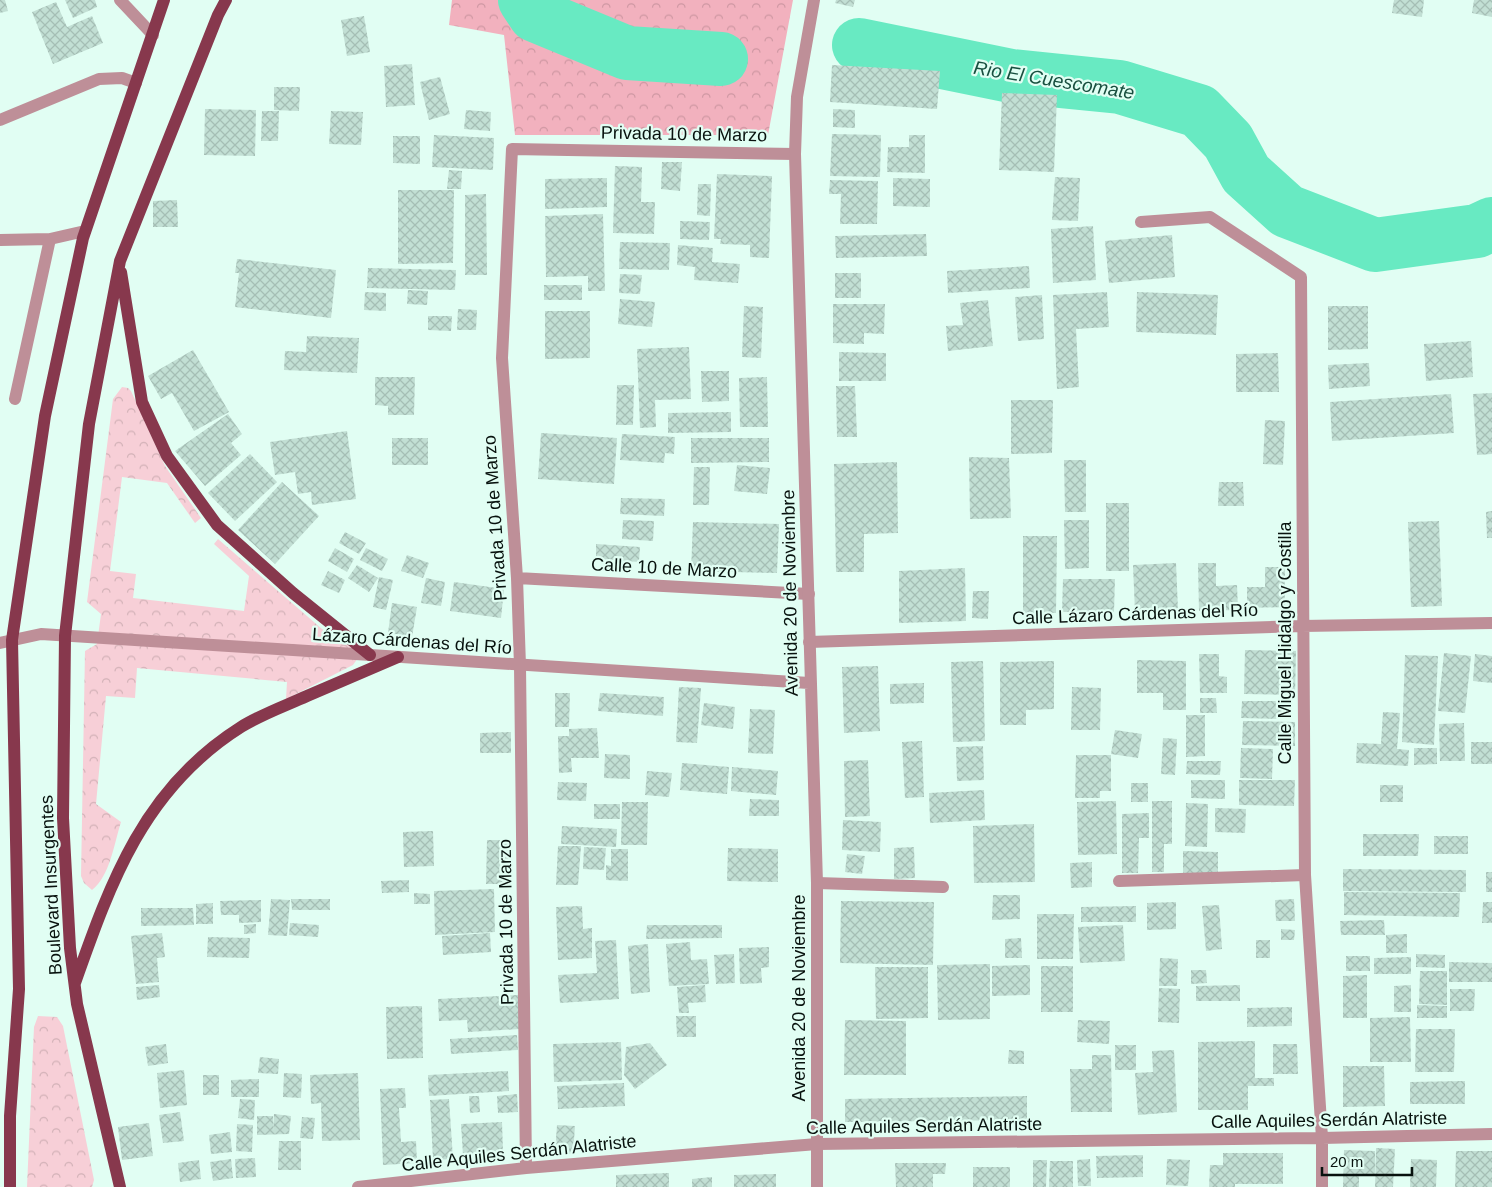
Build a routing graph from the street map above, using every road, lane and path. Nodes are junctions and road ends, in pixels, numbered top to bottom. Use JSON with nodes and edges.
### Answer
{"nodes":[{"id":1,"x":120,"y":0,"type":"edge"},
{"id":2,"x":164,"y":0,"type":"edge"},
{"id":3,"x":226,"y":0,"type":"edge"},
{"id":4,"x":814,"y":0,"type":"edge"},
{"id":5,"x":153,"y":35,"type":"junction"},
{"id":6,"x":136,"y":83,"type":"junction"},
{"id":7,"x":0,"y":120,"type":"edge"},
{"id":8,"x":795,"y":154,"type":"junction"},
{"id":9,"x":1141,"y":222,"type":"dead end"},
{"id":10,"x":85,"y":231,"type":"junction"},
{"id":11,"x":50,"y":238,"type":"junction"},
{"id":12,"x":0,"y":240,"type":"edge"},
{"id":13,"x":120,"y":261,"type":"junction"},
{"id":14,"x":16,"y":399,"type":"dead end"},
{"id":15,"x":517,"y":578,"type":"junction"},
{"id":16,"x":809,"y":594,"type":"junction"},
{"id":17,"x":1492,"y":623,"type":"edge"},
{"id":18,"x":1302,"y":626,"type":"junction"},
{"id":19,"x":65,"y":636,"type":"junction"},
{"id":20,"x":6,"y":641,"type":"edge"},
{"id":21,"x":809,"y":642,"type":"junction"},
{"id":22,"x":370,"y":655,"type":"junction"},
{"id":23,"x":398,"y":657,"type":"junction"},
{"id":24,"x":520,"y":666,"type":"junction"},
{"id":25,"x":809,"y":683,"type":"junction"},
{"id":26,"x":1305,"y":875,"type":"junction"},
{"id":27,"x":1119,"y":881,"type":"dead end"},
{"id":28,"x":816,"y":883,"type":"junction"},
{"id":29,"x":943,"y":887,"type":"dead end"},
{"id":30,"x":74,"y":986,"type":"junction"},
{"id":31,"x":1492,"y":1134,"type":"edge"},
{"id":32,"x":1322,"y":1138,"type":"junction"},
{"id":33,"x":817,"y":1144,"type":"junction"},
{"id":34,"x":526,"y":1168,"type":"junction"},
{"id":35,"x":10,"y":1187,"type":"edge"},
{"id":36,"x":120,"y":1187,"type":"edge"},
{"id":37,"x":358,"y":1187,"type":"edge"},
{"id":38,"x":817,"y":1187,"type":"edge"},
{"id":39,"x":1322,"y":1187,"type":"edge"}],
"edges":[{"from":1,"to":5,"type":"street"},
{"from":2,"to":5,"type":"main road","name":"Boulevard Insurgentes"},
{"from":3,"to":13,"type":"main road","name":"Boulevard Insurgentes"},
{"from":4,"to":8,"type":"street","name":"Avenida 20 de Noviembre"},
{"from":5,"to":6,"type":"main road","name":"Boulevard Insurgentes"},
{"from":6,"to":7,"type":"street"},
{"from":6,"to":10,"type":"main road","name":"Boulevard Insurgentes"},
{"from":8,"to":15,"type":"street","name":"Privada 10 de Marzo"},
{"from":8,"to":16,"type":"street","name":"Avenida 20 de Noviembre"},
{"from":9,"to":18,"type":"street","name":"Calle Miguel Hidalgo y Costilla"},
{"from":10,"to":11,"type":"street"},
{"from":10,"to":20,"type":"main road","name":"Boulevard Insurgentes"},
{"from":11,"to":12,"type":"street"},
{"from":11,"to":14,"type":"street"},
{"from":13,"to":19,"type":"main road","name":"Boulevard Insurgentes"},
{"from":13,"to":22,"type":"main road"},
{"from":15,"to":16,"type":"street","name":"Calle 10 de Marzo"},
{"from":15,"to":24,"type":"street","name":"Privada 10 de Marzo"},
{"from":16,"to":21,"type":"street","name":"Avenida 20 de Noviembre"},
{"from":17,"to":18,"type":"street","name":"Calle Lázaro Cárdenas del Río"},
{"from":18,"to":21,"type":"street","name":"Calle Lázaro Cárdenas del Río"},
{"from":18,"to":26,"type":"street","name":"Calle Miguel Hidalgo y Costilla"},
{"from":19,"to":20,"type":"street","name":"Lázaro Cárdenas del Río"},
{"from":19,"to":22,"type":"street","name":"Lázaro Cárdenas del Río"},
{"from":19,"to":30,"type":"main road","name":"Boulevard Insurgentes"},
{"from":20,"to":35,"type":"main road","name":"Boulevard Insurgentes"},
{"from":21,"to":25,"type":"street","name":"Avenida 20 de Noviembre"},
{"from":22,"to":23,"type":"street","name":"Lázaro Cárdenas del Río"},
{"from":23,"to":24,"type":"street","name":"Lázaro Cárdenas del Río"},
{"from":23,"to":30,"type":"main road"},
{"from":24,"to":25,"type":"street","name":"Lázaro Cárdenas del Río"},
{"from":24,"to":34,"type":"street","name":"Privada 10 de Marzo"},
{"from":25,"to":28,"type":"street","name":"Avenida 20 de Noviembre"},
{"from":26,"to":27,"type":"street"},
{"from":26,"to":32,"type":"street","name":"Calle Miguel Hidalgo y Costilla"},
{"from":28,"to":29,"type":"street"},
{"from":28,"to":33,"type":"street","name":"Avenida 20 de Noviembre"},
{"from":30,"to":36,"type":"main road","name":"Boulevard Insurgentes"},
{"from":31,"to":32,"type":"street","name":"Calle Aquiles Serdán Alatriste"},
{"from":32,"to":33,"type":"street","name":"Calle Aquiles Serdán Alatriste"},
{"from":32,"to":39,"type":"street","name":"Calle Miguel Hidalgo y Costilla"},
{"from":33,"to":34,"type":"street","name":"Calle Aquiles Serdán Alatriste"},
{"from":33,"to":38,"type":"street","name":"Avenida 20 de Noviembre"},
{"from":34,"to":37,"type":"street","name":"Calle Aquiles Serdán Alatriste"}]}
